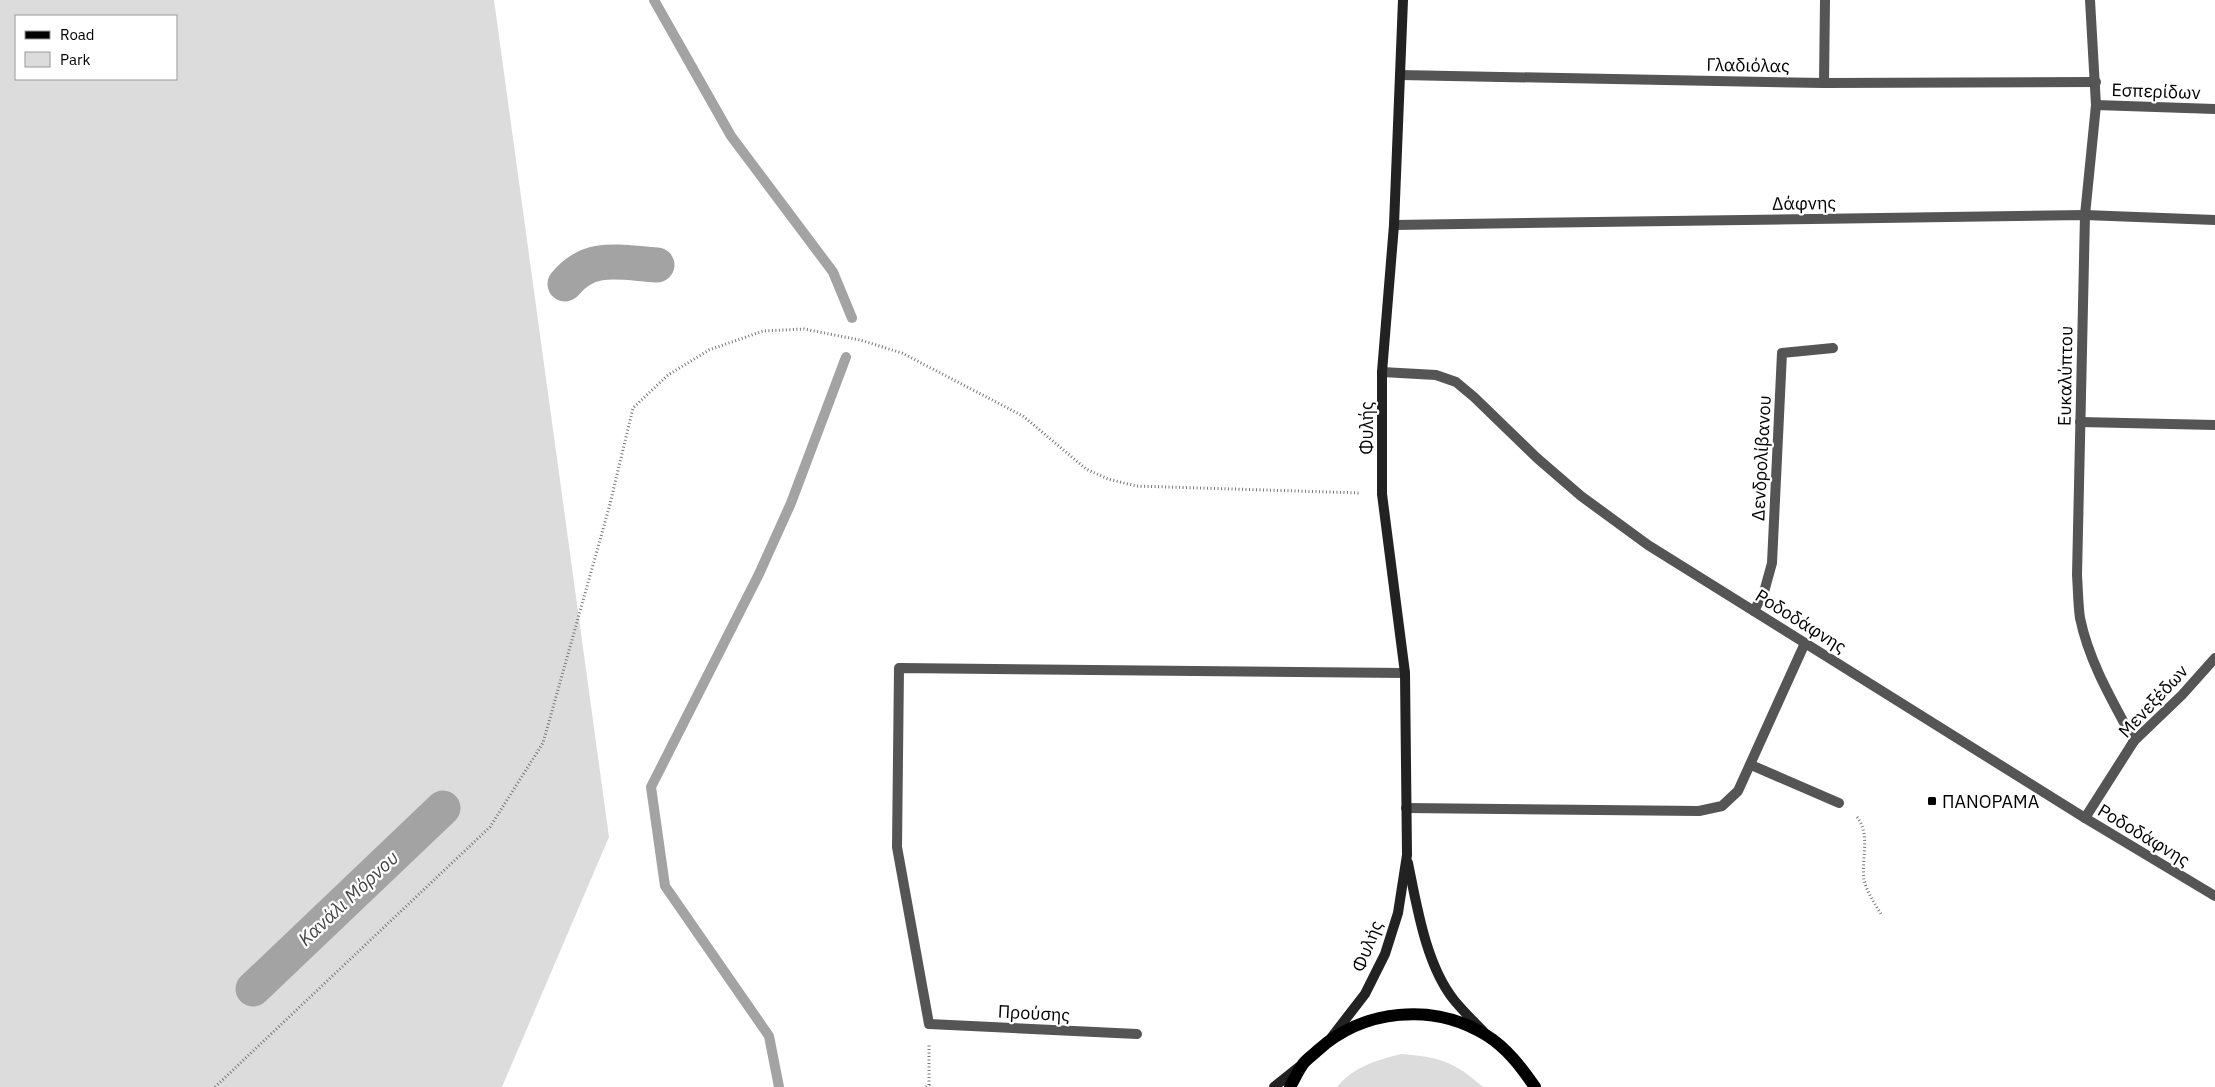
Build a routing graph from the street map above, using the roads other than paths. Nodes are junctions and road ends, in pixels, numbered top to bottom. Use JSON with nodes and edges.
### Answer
{"nodes":[{"id":1,"x":1403,"y":0,"type":"edge"},
{"id":2,"x":1825,"y":0,"type":"edge"},
{"id":3,"x":2090,"y":0,"type":"edge"},
{"id":4,"x":1400,"y":75,"type":"junction"},
{"id":5,"x":2096,"y":82,"type":"junction"},
{"id":6,"x":1824,"y":83,"type":"junction"},
{"id":7,"x":2096,"y":106,"type":"junction"},
{"id":8,"x":2215,"y":109,"type":"edge"},
{"id":9,"x":2085,"y":215,"type":"junction"},
{"id":10,"x":2215,"y":220,"type":"edge"},
{"id":11,"x":1394,"y":225,"type":"junction"},
{"id":12,"x":1833,"y":348,"type":"dead end"},
{"id":13,"x":1382,"y":372,"type":"junction"},
{"id":14,"x":2080,"y":422,"type":"junction"},
{"id":15,"x":2215,"y":425,"type":"edge"},
{"id":16,"x":1754,"y":611,"type":"junction"},
{"id":17,"x":1804,"y":643,"type":"junction"},
{"id":18,"x":2215,"y":658,"type":"edge"},
{"id":19,"x":1405,"y":673,"type":"junction"},
{"id":20,"x":2134,"y":741,"type":"junction"},
{"id":21,"x":1751,"y":765,"type":"junction"},
{"id":22,"x":1839,"y":803,"type":"road end"},
{"id":23,"x":1406,"y":808,"type":"junction"},
{"id":24,"x":2085,"y":818,"type":"junction"},
{"id":25,"x":1406,"y":855,"type":"junction"},
{"id":26,"x":2215,"y":896,"type":"edge"},
{"id":27,"x":1137,"y":1034,"type":"dead end"},
{"id":28,"x":1486,"y":1035,"type":"junction"},
{"id":29,"x":1331,"y":1038,"type":"junction"},
{"id":30,"x":1304,"y":1063,"type":"junction"},
{"id":31,"x":1274,"y":1087,"type":"edge"},
{"id":32,"x":1290,"y":1087,"type":"edge"},
{"id":33,"x":1535,"y":1087,"type":"edge"}],
"edges":[{"from":1,"to":4,"type":"main road","name":"Φυλής"},
{"from":2,"to":6,"type":"street"},
{"from":3,"to":5,"type":"street","name":"Ευκαλύπτου"},
{"from":4,"to":6,"type":"street","name":"Γλαδιόλας"},
{"from":4,"to":11,"type":"main road","name":"Φυλής"},
{"from":5,"to":6,"type":"street","name":"Γλαδιόλας"},
{"from":5,"to":7,"type":"street","name":"Ευκαλύπτου"},
{"from":7,"to":8,"type":"street","name":"Εσπερίδων"},
{"from":7,"to":9,"type":"street","name":"Ευκαλύπτου"},
{"from":9,"to":10,"type":"street","name":"Δάφνης"},
{"from":9,"to":11,"type":"street","name":"Δάφνης"},
{"from":9,"to":14,"type":"street","name":"Ευκαλύπτου"},
{"from":11,"to":13,"type":"main road","name":"Φυλής"},
{"from":12,"to":16,"type":"street","name":"Δενδρολίβανου"},
{"from":13,"to":16,"type":"street","name":"Ροδοδάφνης"},
{"from":13,"to":19,"type":"main road","name":"Φυλής"},
{"from":14,"to":15,"type":"street"},
{"from":14,"to":20,"type":"street","name":"Ευκαλύπτου"},
{"from":16,"to":17,"type":"street","name":"Ροδοδάφνης"},
{"from":17,"to":21,"type":"street"},
{"from":17,"to":24,"type":"street","name":"Ροδοδάφνης"},
{"from":18,"to":20,"type":"street","name":"Μενεξέδων"},
{"from":19,"to":23,"type":"main road","name":"Φυλής"},
{"from":19,"to":27,"type":"street","name":"Προύσης"},
{"from":20,"to":24,"type":"street","name":"Μενεξέδων"},
{"from":21,"to":22,"type":"street"},
{"from":21,"to":23,"type":"street"},
{"from":23,"to":25,"type":"main road","name":"Φυλής"},
{"from":24,"to":26,"type":"street","name":"Ροδοδάφνης"},
{"from":25,"to":28,"type":"main road","name":"Φυλής"},
{"from":25,"to":29,"type":"main road","name":"Φυλής"},
{"from":28,"to":29,"type":"main road"},
{"from":28,"to":33,"type":"main road"},
{"from":29,"to":30,"type":"main road"},
{"from":30,"to":31,"type":"main road"},
{"from":30,"to":32,"type":"main road"}]}
